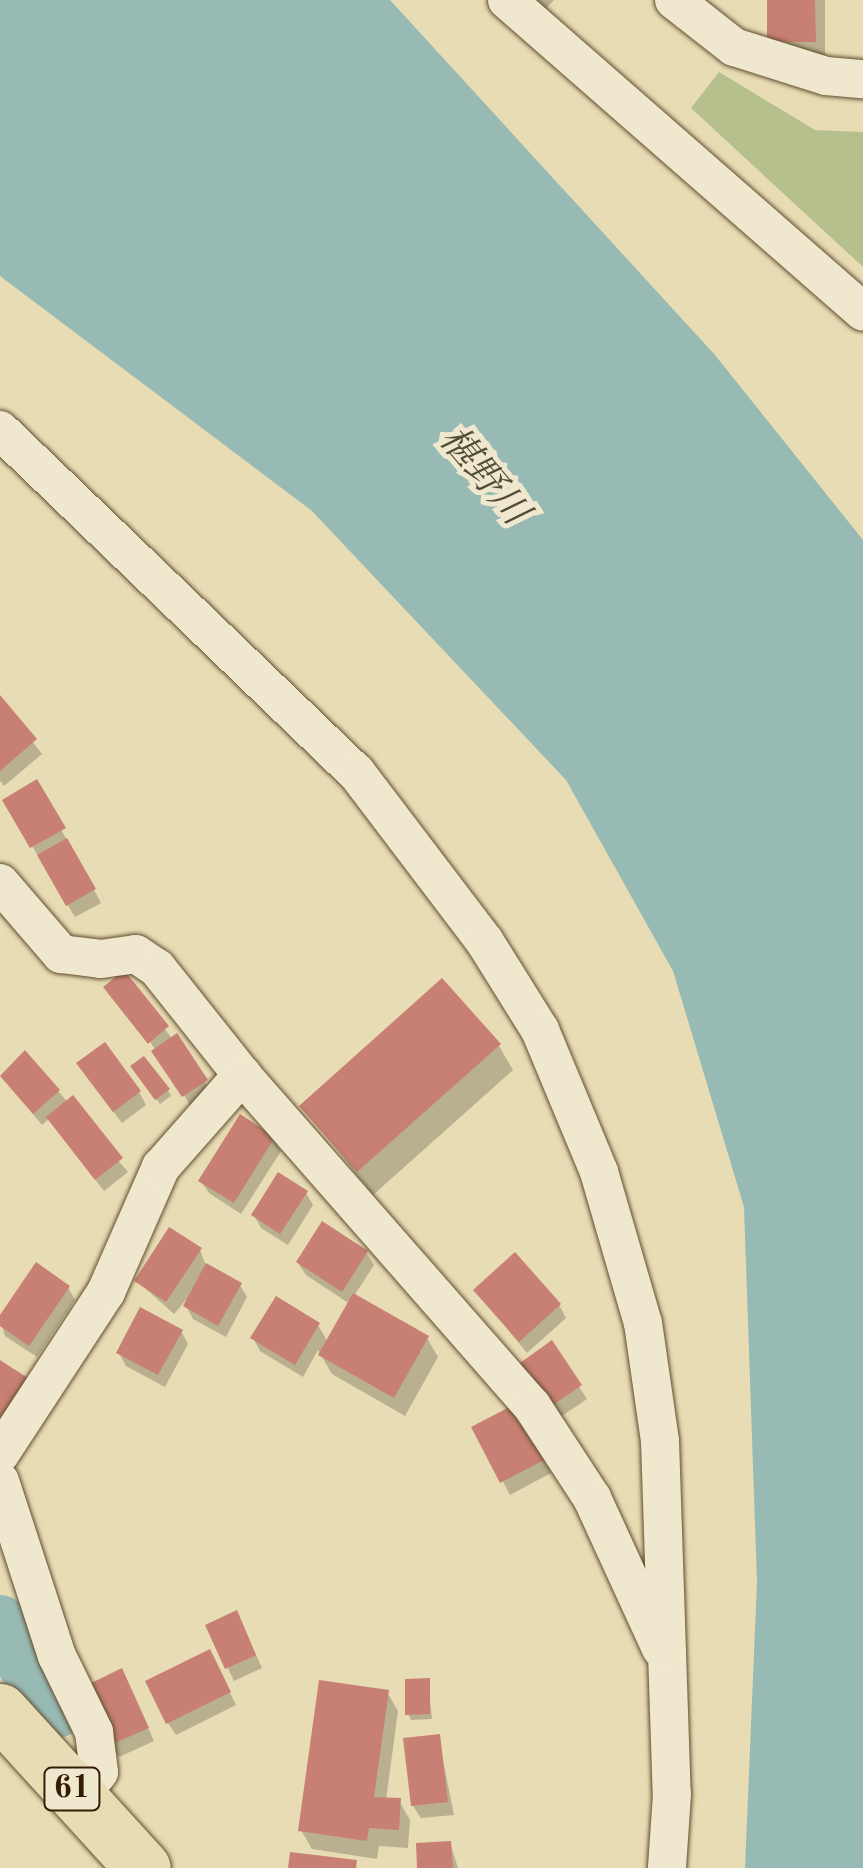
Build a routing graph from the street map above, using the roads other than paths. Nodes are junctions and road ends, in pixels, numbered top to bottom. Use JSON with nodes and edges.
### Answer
{"nodes":[{"id":1,"x":508,"y":0,"type":"edge"},
{"id":2,"x":674,"y":0,"type":"edge"},
{"id":3,"x":863,"y":79,"type":"edge"},
{"id":4,"x":863,"y":312,"type":"edge"},
{"id":5,"x":0,"y":430,"type":"edge"},
{"id":6,"x":0,"y":883,"type":"edge"},
{"id":7,"x":242,"y":1076,"type":"junction"},
{"id":8,"x":0,"y":1454,"type":"edge"},
{"id":9,"x":0,"y":1481,"type":"edge"},
{"id":10,"x":668,"y":1665,"type":"junction"},
{"id":11,"x":0,"y":1711,"type":"edge"},
{"id":12,"x":79,"y":1797,"type":"junction"},
{"id":13,"x":143,"y":1868,"type":"edge"},
{"id":14,"x":666,"y":1868,"type":"edge"}],
"edges":[{"from":1,"to":4,"type":"street"},
{"from":2,"to":3,"type":"street"},
{"from":5,"to":10,"type":"street"},
{"from":6,"to":7,"type":"street"},
{"from":7,"to":8,"type":"street"},
{"from":7,"to":10,"type":"street"},
{"from":9,"to":12,"type":"street"},
{"from":10,"to":14,"type":"street"},
{"from":11,"to":12,"type":"main road","number":"61"},
{"from":12,"to":13,"type":"main road","number":"61"}]}
